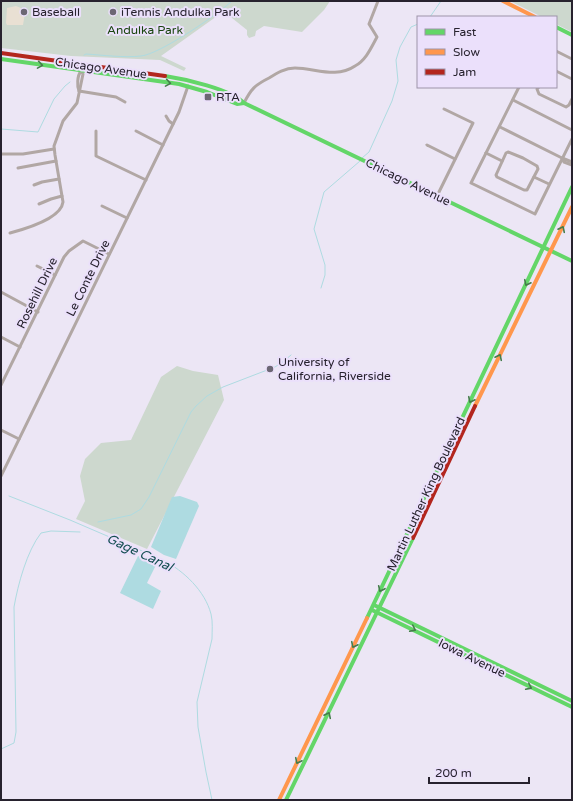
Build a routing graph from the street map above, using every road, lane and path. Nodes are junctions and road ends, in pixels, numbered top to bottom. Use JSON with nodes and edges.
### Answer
{"nodes":[{"id":1,"x":378,"y":1,"type":"edge"},
{"id":2,"x":503,"y":1,"type":"edge"},
{"id":3,"x":533,"y":16,"type":"edge"},
{"id":4,"x":557,"y":28,"type":"edge"},
{"id":5,"x":572,"y":35,"type":"edge"},
{"id":6,"x":557,"y":52,"type":"edge"},
{"id":7,"x":1,"y":53,"type":"edge"},
{"id":8,"x":572,"y":54,"type":"edge"},
{"id":9,"x":1,"y":59,"type":"edge"},
{"id":10,"x":572,"y":59,"type":"edge"},
{"id":11,"x":81,"y":71,"type":"junction"},
{"id":12,"x":557,"y":71,"type":"edge"},
{"id":13,"x":180,"y":78,"type":"junction"},
{"id":14,"x":572,"y":79,"type":"edge"},
{"id":15,"x":188,"y":86,"type":"junction"},
{"id":16,"x":214,"y":88,"type":"junction"},
{"id":17,"x":519,"y":88,"type":"edge"},
{"id":18,"x":538,"y":88,"type":"edge"},
{"id":19,"x":79,"y":91,"type":"junction"},
{"id":20,"x":572,"y":99,"type":"edge"},
{"id":21,"x":513,"y":100,"type":"junction"},
{"id":22,"x":125,"y":102,"type":"dead end"},
{"id":23,"x":244,"y":103,"type":"junction"},
{"id":24,"x":444,"y":109,"type":"dead end"},
{"id":25,"x":166,"y":116,"type":"dead end"},
{"id":26,"x":173,"y":124,"type":"junction"},
{"id":27,"x":500,"y":127,"type":"junction"},
{"id":28,"x":572,"y":130,"type":"edge"},
{"id":29,"x":96,"y":131,"type":"dead end"},
{"id":30,"x":136,"y":131,"type":"dead end"},
{"id":31,"x":572,"y":139,"type":"edge"},
{"id":32,"x":163,"y":145,"type":"junction"},
{"id":33,"x":427,"y":145,"type":"dead end"},
{"id":34,"x":54,"y":149,"type":"junction"},
{"id":35,"x":486,"y":153,"type":"junction"},
{"id":36,"x":1,"y":154,"type":"edge"},
{"id":37,"x":562,"y":158,"type":"junction"},
{"id":38,"x":455,"y":159,"type":"junction"},
{"id":39,"x":56,"y":161,"type":"junction"},
{"id":40,"x":502,"y":161,"type":"junction"},
{"id":41,"x":572,"y":162,"type":"edge"},
{"id":42,"x":572,"y":165,"type":"edge"},
{"id":43,"x":18,"y":168,"type":"dead end"},
{"id":44,"x":534,"y":177,"type":"junction"},
{"id":45,"x":59,"y":179,"type":"junction"},
{"id":46,"x":146,"y":180,"type":"junction"},
{"id":47,"x":550,"y":184,"type":"junction"},
{"id":48,"x":34,"y":185,"type":"dead end"},
{"id":49,"x":572,"y":187,"type":"edge"},
{"id":50,"x":62,"y":196,"type":"junction"},
{"id":51,"x":437,"y":196,"type":"junction"},
{"id":52,"x":39,"y":204,"type":"dead end"},
{"id":53,"x":102,"y":206,"type":"dead end"},
{"id":54,"x":572,"y":207,"type":"edge"},
{"id":55,"x":127,"y":218,"type":"junction"},
{"id":56,"x":10,"y":233,"type":"dead end"},
{"id":57,"x":544,"y":247,"type":"junction"},
{"id":58,"x":551,"y":251,"type":"junction"},
{"id":59,"x":110,"y":254,"type":"junction"},
{"id":60,"x":572,"y":261,"type":"edge"},
{"id":61,"x":37,"y":266,"type":"dead end"},
{"id":62,"x":55,"y":275,"type":"junction"},
{"id":63,"x":1,"y":292,"type":"edge"},
{"id":64,"x":38,"y":312,"type":"junction"},
{"id":65,"x":1,"y":337,"type":"edge"},
{"id":66,"x":20,"y":347,"type":"junction"},
{"id":67,"x":1,"y":385,"type":"edge"},
{"id":68,"x":1,"y":430,"type":"edge"},
{"id":69,"x":19,"y":439,"type":"junction"},
{"id":70,"x":1,"y":476,"type":"edge"},
{"id":71,"x":373,"y":607,"type":"junction"},
{"id":72,"x":380,"y":608,"type":"junction"},
{"id":73,"x":378,"y":612,"type":"junction"},
{"id":74,"x":572,"y":701,"type":"edge"},
{"id":75,"x":572,"y":707,"type":"edge"},
{"id":76,"x":279,"y":800,"type":"edge"},
{"id":77,"x":286,"y":800,"type":"edge"}],
"edges":[{"from":1,"to":23,"type":"street"},
{"from":2,"to":3,"type":"main road"},
{"from":4,"to":5,"type":"main road"},
{"from":6,"to":10,"type":"street"},
{"from":7,"to":13,"type":"main road","name":"Chicago Avenue"},
{"from":8,"to":10,"type":"street"},
{"from":9,"to":11,"type":"main road","name":"Chicago Avenue","one_way":true},
{"from":11,"to":15,"type":"main road","name":"Chicago Avenue","one_way":true},
{"from":11,"to":19,"type":"street"},
{"from":12,"to":14,"type":"street"},
{"from":13,"to":15,"type":"main road"},
{"from":13,"to":16,"type":"main road","name":"Chicago Avenue"},
{"from":15,"to":16,"type":"main road"},
{"from":15,"to":23,"type":"main road","name":"Chicago Avenue"},
{"from":15,"to":26,"type":"street","name":"Le Conte Drive"},
{"from":16,"to":23,"type":"main road","name":"Chicago Avenue"},
{"from":17,"to":21,"type":"street"},
{"from":18,"to":20,"type":"street"},
{"from":19,"to":22,"type":"street"},
{"from":19,"to":34,"type":"street"},
{"from":21,"to":27,"type":"street"},
{"from":21,"to":28,"type":"street"},
{"from":23,"to":51,"type":"main road","name":"Chicago Avenue"},
{"from":24,"to":38,"type":"street"},
{"from":25,"to":26,"type":"street"},
{"from":26,"to":32,"type":"street","name":"Le Conte Drive"},
{"from":27,"to":35,"type":"street"},
{"from":27,"to":37,"type":"street"},
{"from":29,"to":46,"type":"street"},
{"from":30,"to":32,"type":"street"},
{"from":31,"to":37,"type":"street"},
{"from":32,"to":46,"type":"street","name":"Le Conte Drive"},
{"from":33,"to":38,"type":"street"},
{"from":34,"to":36,"type":"street"},
{"from":34,"to":39,"type":"street"},
{"from":35,"to":40,"type":"street"},
{"from":35,"to":47,"type":"street"},
{"from":37,"to":41,"type":"street"},
{"from":37,"to":42,"type":"street"},
{"from":37,"to":47,"type":"street"},
{"from":38,"to":51,"type":"street"},
{"from":39,"to":43,"type":"street"},
{"from":39,"to":45,"type":"street"},
{"from":40,"to":44,"type":"street"},
{"from":40,"to":44,"type":"street"},
{"from":44,"to":47,"type":"street"},
{"from":45,"to":48,"type":"street"},
{"from":45,"to":50,"type":"street"},
{"from":46,"to":55,"type":"street","name":"Le Conte Drive"},
{"from":49,"to":57,"type":"main road","name":"Martin Luther King Boulevard"},
{"from":50,"to":52,"type":"street"},
{"from":50,"to":56,"type":"street"},
{"from":51,"to":57,"type":"main road","name":"Chicago Avenue"},
{"from":53,"to":55,"type":"street"},
{"from":58,"to":54,"type":"main road","name":"Martin Luther King Boulevard","one_way":true},
{"from":55,"to":59,"type":"street","name":"Le Conte Drive"},
{"from":57,"to":58,"type":"main road","name":"Chicago Avenue"},
{"from":57,"to":71,"type":"main road","name":"Martin Luther King Boulevard","one_way":true},
{"from":58,"to":60,"type":"main road","name":"Chicago Avenue"},
{"from":72,"to":58,"type":"main road","name":"Martin Luther King Boulevard","one_way":true},
{"from":59,"to":62,"type":"street","name":"Rosehill Drive"},
{"from":59,"to":69,"type":"street","name":"Le Conte Drive"},
{"from":61,"to":62,"type":"street"},
{"from":62,"to":64,"type":"street","name":"Rosehill Drive"},
{"from":63,"to":64,"type":"street"},
{"from":64,"to":66,"type":"street","name":"Rosehill Drive"},
{"from":65,"to":66,"type":"street"},
{"from":66,"to":67,"type":"street","name":"Rosehill Drive"},
{"from":68,"to":69,"type":"street"},
{"from":69,"to":70,"type":"street","name":"Le Conte Drive"},
{"from":71,"to":72,"type":"main road","name":"Iowa Avenue"},
{"from":71,"to":73,"type":"main road","name":"Iowa Avenue"},
{"from":71,"to":76,"type":"main road","name":"Martin Luther King Boulevard","one_way":true},
{"from":72,"to":73,"type":"main road","name":"Martin Luther King Boulevard"},
{"from":72,"to":74,"type":"main road","name":"Iowa Avenue"},
{"from":73,"to":75,"type":"main road","name":"Iowa Avenue","one_way":true},
{"from":77,"to":73,"type":"main road","name":"Martin Luther King Boulevard","one_way":true}]}
